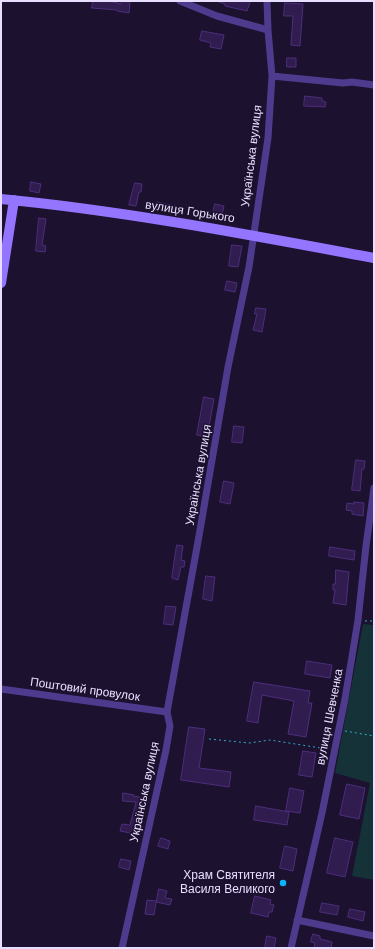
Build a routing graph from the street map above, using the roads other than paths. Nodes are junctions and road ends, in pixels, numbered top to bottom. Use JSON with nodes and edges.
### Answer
{"nodes":[{"id":1,"x":180,"y":1,"type":"edge"},
{"id":2,"x":267,"y":1,"type":"edge"},
{"id":3,"x":268,"y":30,"type":"junction"},
{"id":4,"x":272,"y":76,"type":"junction"},
{"id":5,"x":374,"y":85,"type":"edge"},
{"id":6,"x":1,"y":199,"type":"edge"},
{"id":7,"x":14,"y":200,"type":"junction"},
{"id":8,"x":253,"y":235,"type":"junction"},
{"id":9,"x":374,"y":258,"type":"edge"},
{"id":10,"x":1,"y":283,"type":"edge"},
{"id":11,"x":374,"y":488,"type":"edge"},
{"id":12,"x":1,"y":689,"type":"edge"},
{"id":13,"x":167,"y":712,"type":"junction"},
{"id":14,"x":297,"y":920,"type":"junction"},
{"id":15,"x":374,"y":936,"type":"edge"},
{"id":16,"x":122,"y":948,"type":"edge"},
{"id":17,"x":291,"y":948,"type":"edge"}],
"edges":[{"from":1,"to":3,"type":"street"},
{"from":2,"to":3,"type":"street","name":"Українська вулиця"},
{"from":3,"to":4,"type":"street","name":"Українська вулиця"},
{"from":4,"to":5,"type":"street"},
{"from":4,"to":8,"type":"street","name":"Українська вулиця"},
{"from":6,"to":7,"type":"street","name":"вулиця Горького"},
{"from":7,"to":8,"type":"street","name":"вулиця Горького"},
{"from":7,"to":10,"type":"street"},
{"from":8,"to":9,"type":"street","name":"вулиця Горького"},
{"from":8,"to":13,"type":"street","name":"Українська вулиця"},
{"from":11,"to":14,"type":"street","name":"вулиця Шевченка"},
{"from":12,"to":13,"type":"street","name":"Поштовий провулок"},
{"from":13,"to":16,"type":"street","name":"Українська вулиця"},
{"from":14,"to":15,"type":"street"},
{"from":14,"to":17,"type":"street","name":"вулиця Шевченка"}]}
